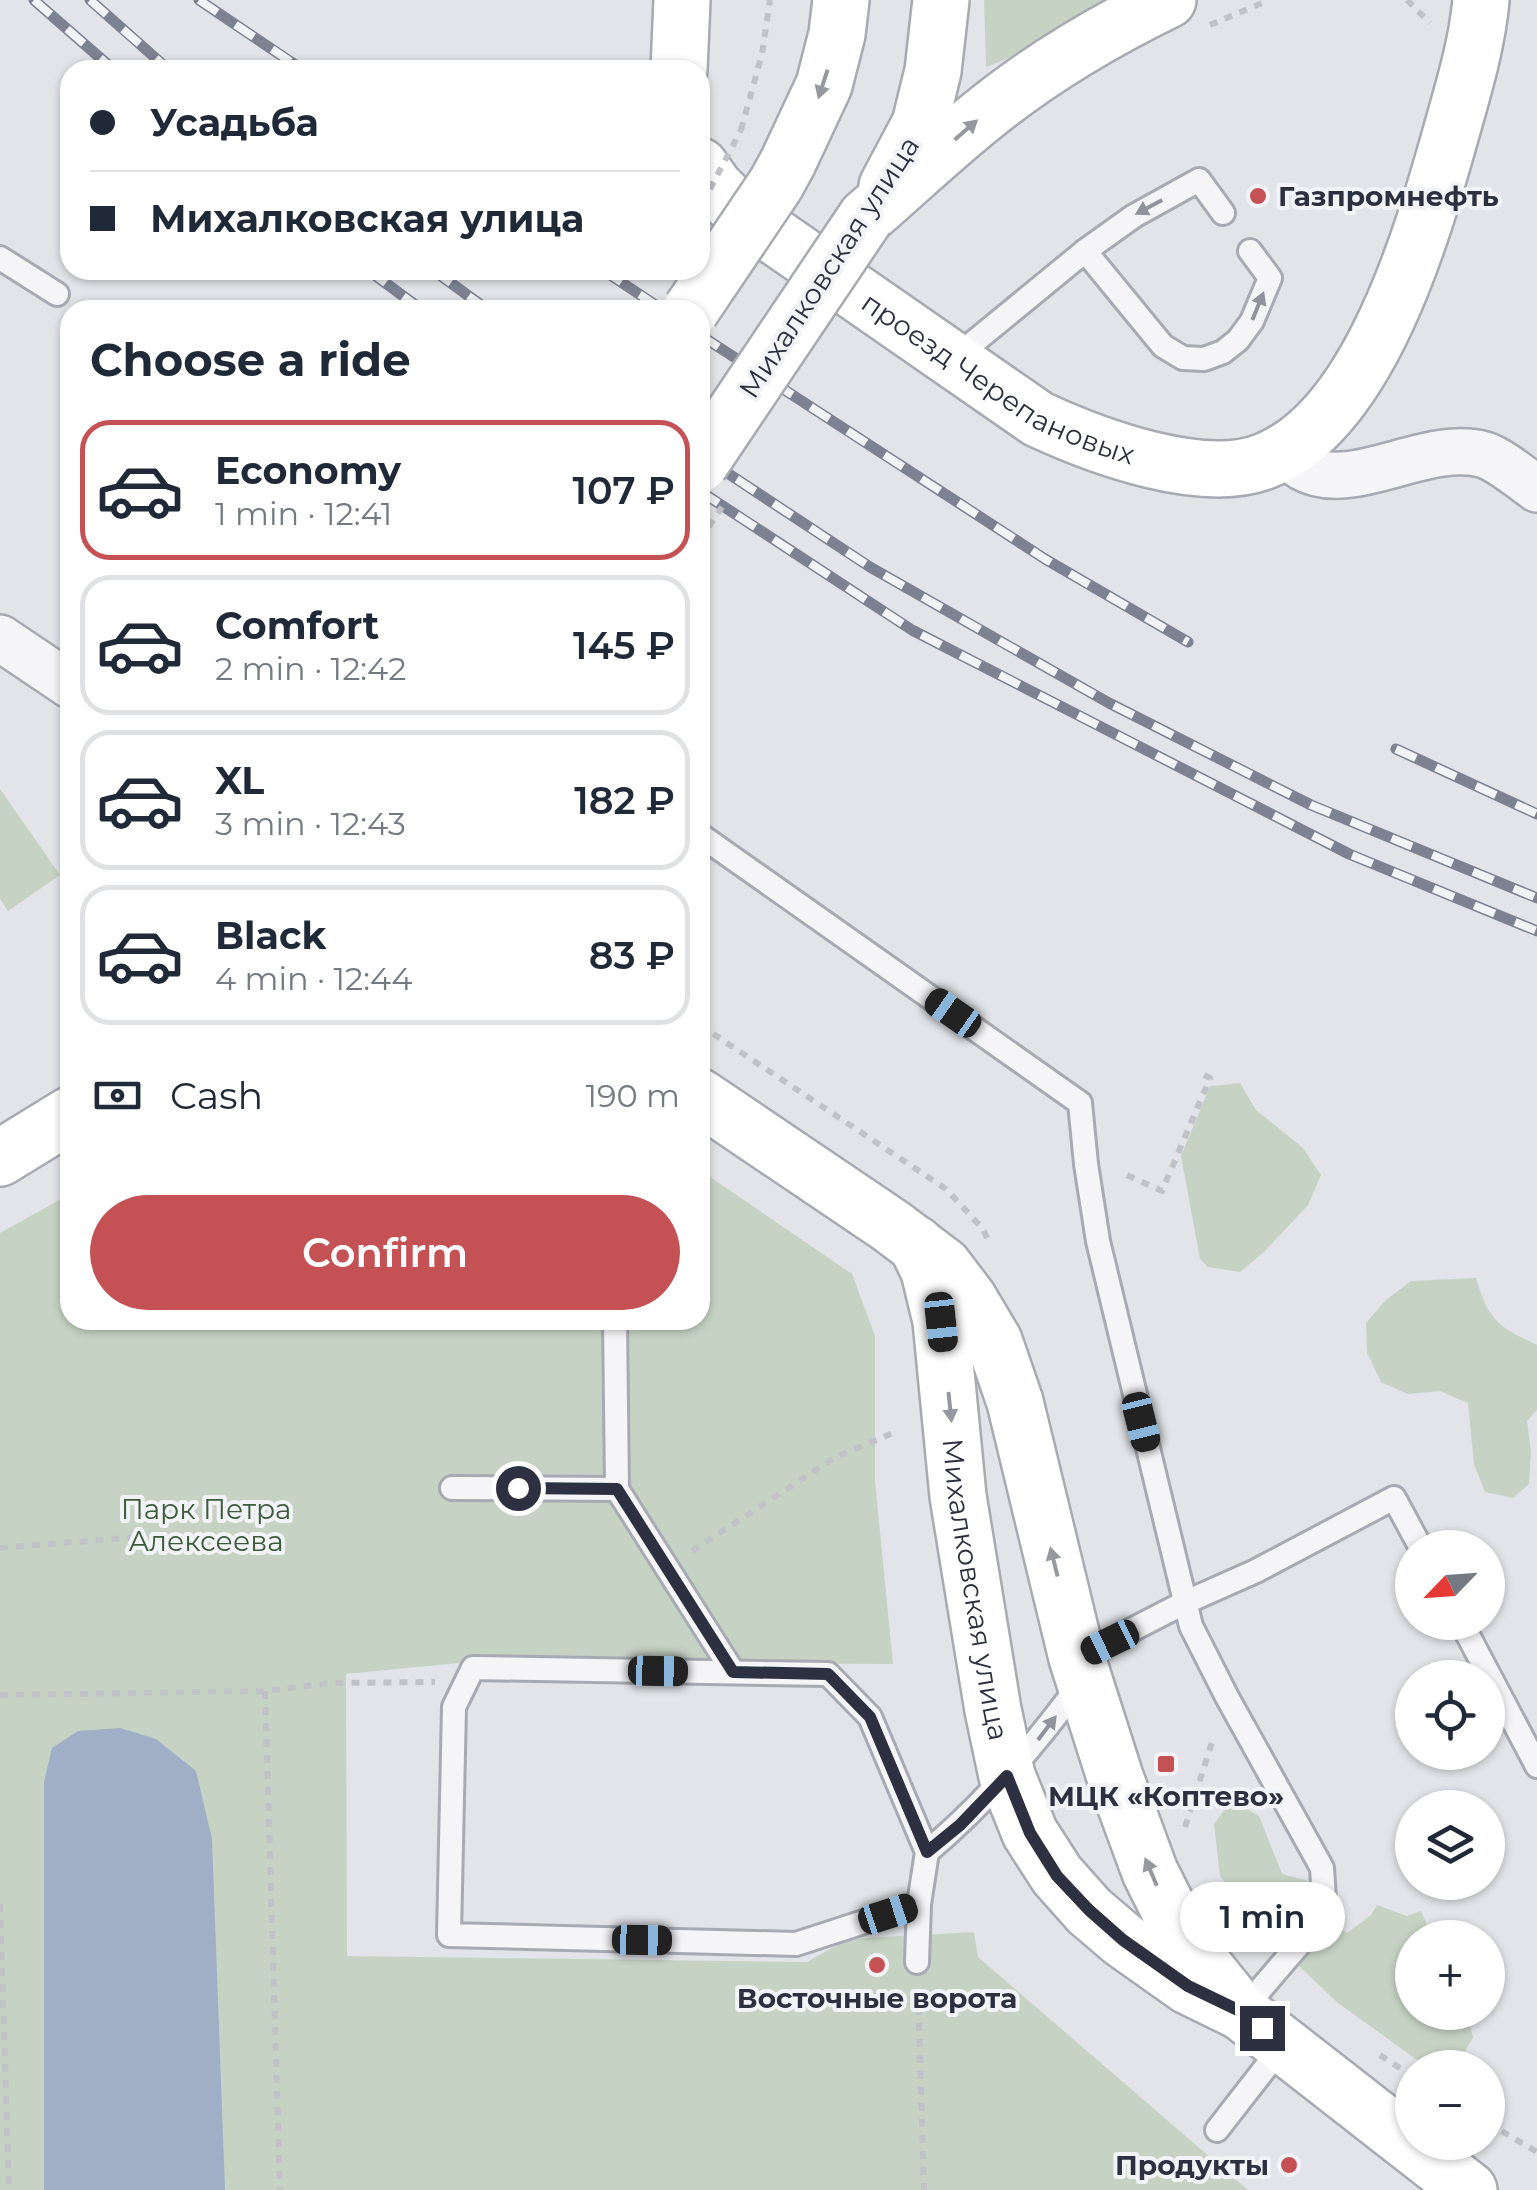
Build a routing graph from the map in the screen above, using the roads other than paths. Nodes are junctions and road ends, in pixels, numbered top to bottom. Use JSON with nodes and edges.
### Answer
{"nodes":[{"id":1,"x":682,"y":0,"type":"edge"},
{"id":2,"x":841,"y":0,"type":"edge"},
{"id":3,"x":942,"y":0,"type":"edge"},
{"id":4,"x":1481,"y":0,"type":"edge"},
{"id":5,"x":1188,"y":13,"type":"edge"},
{"id":6,"x":679,"y":60,"type":"edge"},
{"id":7,"x":710,"y":186,"type":"edge"},
{"id":8,"x":1223,"y":214,"type":"dead end"},
{"id":9,"x":866,"y":217,"type":"junction"},
{"id":10,"x":1085,"y":251,"type":"junction"},
{"id":11,"x":1250,"y":251,"type":"dead end"},
{"id":12,"x":0,"y":258,"type":"edge"},
{"id":13,"x":57,"y":294,"type":"dead end"},
{"id":14,"x":698,"y":300,"type":"edge"},
{"id":15,"x":952,"y":360,"type":"junction"},
{"id":16,"x":710,"y":449,"type":"edge"},
{"id":17,"x":1285,"y":451,"type":"junction"},
{"id":18,"x":1537,"y":489,"type":"edge"},
{"id":19,"x":0,"y":638,"type":"edge"},
{"id":20,"x":60,"y":678,"type":"edge"},
{"id":21,"x":710,"y":842,"type":"edge"},
{"id":22,"x":710,"y":1104,"type":"edge"},
{"id":23,"x":60,"y":1121,"type":"edge"},
{"id":24,"x":0,"y":1158,"type":"edge"},
{"id":25,"x":916,"y":1244,"type":"junction"},
{"id":26,"x":615,"y":1330,"type":"edge"},
{"id":27,"x":452,"y":1488,"type":"dead end"},
{"id":28,"x":617,"y":1489,"type":"junction"},
{"id":29,"x":1411,"y":1530,"type":"edge"},
{"id":30,"x":1184,"y":1603,"type":"junction"},
{"id":31,"x":1470,"y":1640,"type":"edge"},
{"id":32,"x":1080,"y":1668,"type":"junction"},
{"id":33,"x":733,"y":1672,"type":"junction"},
{"id":34,"x":1537,"y":1766,"type":"edge"},
{"id":35,"x":1007,"y":1776,"type":"junction"},
{"id":36,"x":927,"y":1852,"type":"junction"},
{"id":37,"x":919,"y":1904,"type":"junction"},
{"id":38,"x":917,"y":1962,"type":"road end"},
{"id":39,"x":1242,"y":2012,"type":"junction"},
{"id":40,"x":1284,"y":2044,"type":"junction"},
{"id":41,"x":1217,"y":2130,"type":"dead end"},
{"id":42,"x":1469,"y":2190,"type":"edge"}],
"edges":[{"from":1,"to":6,"type":"street"},
{"from":2,"to":14,"type":"street","one_way":true,"bridge":true},
{"from":3,"to":9,"type":"street","name":"Михалковская улица"},
{"from":4,"to":17,"type":"street","name":"проезд Черепановых"},
{"from":9,"to":5,"type":"street","one_way":true},
{"from":7,"to":15,"type":"street","name":"проезд Черепановых"},
{"from":8,"to":10,"type":"lane","one_way":true},
{"from":9,"to":16,"type":"street","name":"Михалковская улица","bridge":true},
{"from":10,"to":11,"type":"lane","one_way":true},
{"from":10,"to":15,"type":"lane"},
{"from":12,"to":13,"type":"lane"},
{"from":15,"to":17,"type":"street","name":"проезд Черепановых"},
{"from":17,"to":18,"type":"street"},
{"from":19,"to":20,"type":"street"},
{"from":21,"to":30,"type":"lane"},
{"from":22,"to":25,"type":"street","name":"Михалковская улица"},
{"from":23,"to":24,"type":"street"},
{"from":32,"to":25,"type":"street","name":"Михалковская улица","one_way":true},
{"from":25,"to":35,"type":"street","name":"Михалковская улица","one_way":true},
{"from":26,"to":28,"type":"lane"},
{"from":27,"to":28,"type":"lane"},
{"from":28,"to":33,"type":"lane"},
{"from":29,"to":30,"type":"lane"},
{"from":30,"to":32,"type":"lane"},
{"from":30,"to":39,"type":"lane"},
{"from":31,"to":34,"type":"lane"},
{"from":35,"to":32,"type":"lane","one_way":true},
{"from":39,"to":32,"type":"street","name":"Михалковская улица","one_way":true},
{"from":33,"to":36,"type":"lane"},
{"from":33,"to":37,"type":"lane"},
{"from":35,"to":36,"type":"lane"},
{"from":35,"to":39,"type":"street","name":"Михалковская улица"},
{"from":36,"to":37,"type":"lane"},
{"from":37,"to":38,"type":"lane"},
{"from":39,"to":40,"type":"street","name":"Михалковская улица"},
{"from":40,"to":41,"type":"lane"},
{"from":40,"to":42,"type":"street","name":"Михалковская улица"}]}
